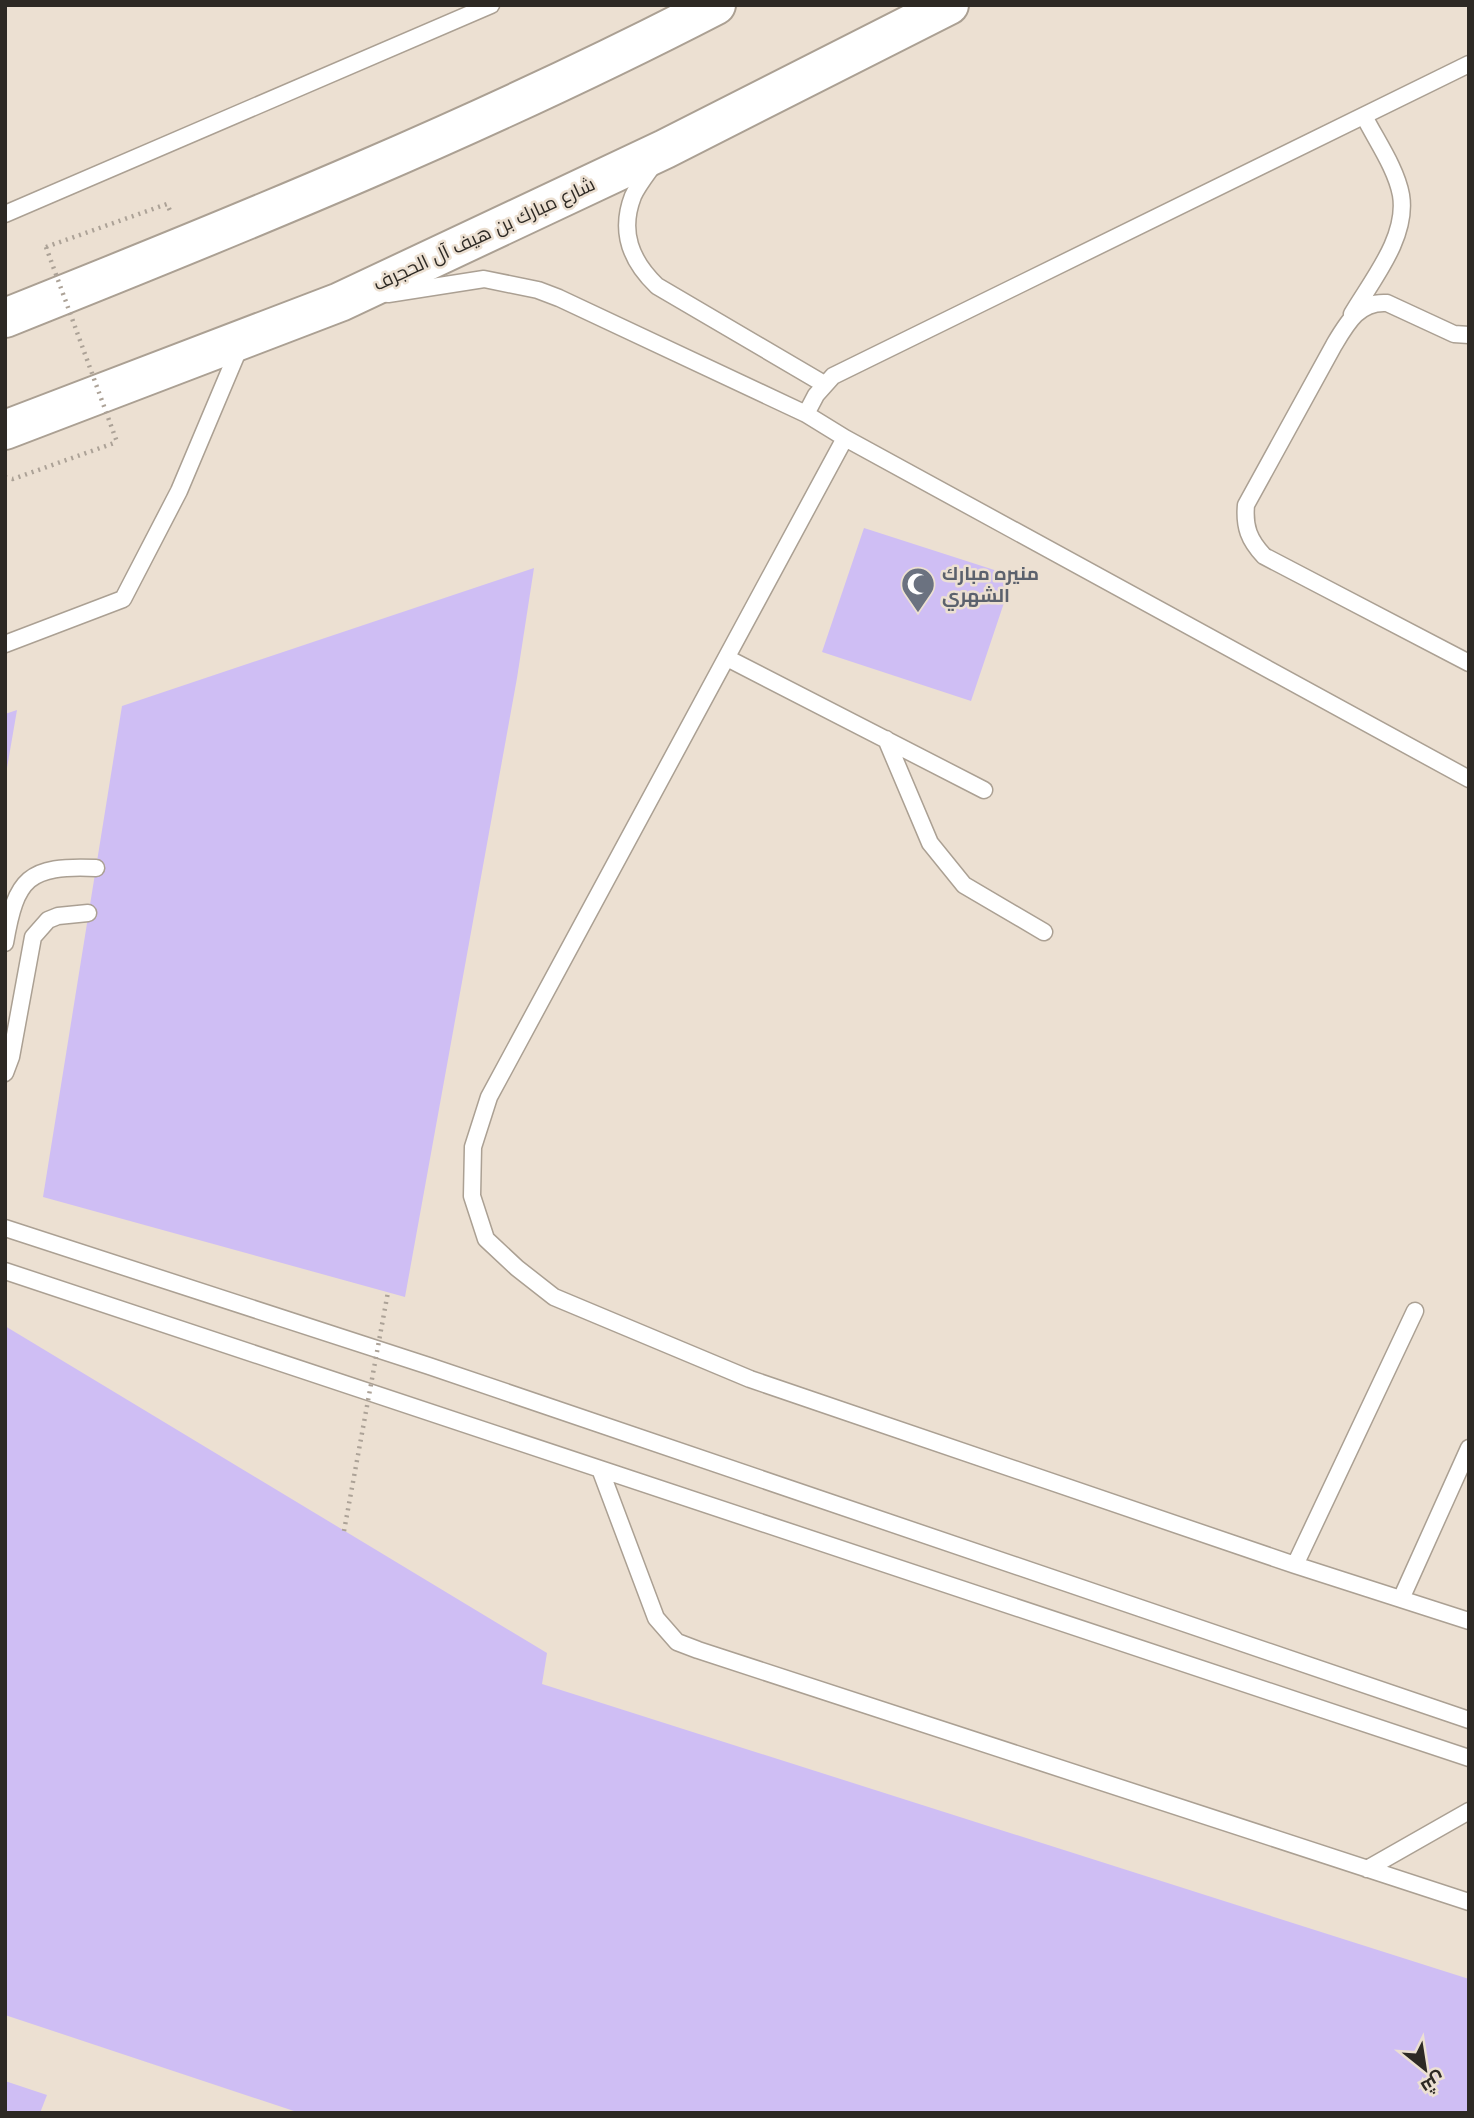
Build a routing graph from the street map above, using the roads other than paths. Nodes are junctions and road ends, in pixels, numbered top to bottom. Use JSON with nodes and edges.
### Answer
{"nodes":[{"id":1,"x":491,"y":5,"type":"edge"},
{"id":2,"x":716,"y":5,"type":"edge"},
{"id":3,"x":949,"y":5,"type":"edge"},
{"id":4,"x":1469,"y":64,"type":"edge"},
{"id":5,"x":1364,"y":116,"type":"junction"},
{"id":6,"x":665,"y":149,"type":"junction"},
{"id":7,"x":5,"y":214,"type":"edge"},
{"id":8,"x":340,"y":302,"type":"junction"},
{"id":9,"x":5,"y":318,"type":"edge"},
{"id":10,"x":1349,"y":320,"type":"junction"},
{"id":11,"x":1469,"y":335,"type":"edge"},
{"id":12,"x":243,"y":339,"type":"junction"},
{"id":13,"x":824,"y":384,"type":"junction"},
{"id":14,"x":806,"y":414,"type":"junction"},
{"id":15,"x":7,"y":428,"type":"edge"},
{"id":16,"x":845,"y":438,"type":"junction"},
{"id":17,"x":5,"y":644,"type":"edge"},
{"id":18,"x":727,"y":658,"type":"junction"},
{"id":19,"x":1469,"y":663,"type":"edge"},
{"id":20,"x":886,"y":739,"type":"junction"},
{"id":21,"x":1469,"y":779,"type":"edge"},
{"id":22,"x":984,"y":790,"type":"dead end"},
{"id":23,"x":96,"y":868,"type":"dead end"},
{"id":24,"x":88,"y":913,"type":"dead end"},
{"id":25,"x":1044,"y":932,"type":"dead end"},
{"id":26,"x":5,"y":943,"type":"edge"},
{"id":27,"x":5,"y":1073,"type":"edge"},
{"id":28,"x":5,"y":1228,"type":"edge"},
{"id":29,"x":5,"y":1271,"type":"edge"},
{"id":30,"x":1415,"y":1311,"type":"dead end"},
{"id":31,"x":1469,"y":1448,"type":"edge"},
{"id":32,"x":600,"y":1469,"type":"junction"},
{"id":33,"x":1295,"y":1565,"type":"junction"},
{"id":34,"x":1401,"y":1600,"type":"junction"},
{"id":35,"x":1469,"y":1621,"type":"edge"},
{"id":36,"x":1469,"y":1720,"type":"edge"},
{"id":37,"x":1469,"y":1758,"type":"edge"},
{"id":38,"x":1469,"y":1811,"type":"edge"},
{"id":39,"x":1367,"y":1869,"type":"junction"},
{"id":40,"x":1469,"y":1902,"type":"edge"}],
"edges":[{"from":1,"to":7,"type":"lane"},
{"from":2,"to":9,"type":"main road"},
{"from":3,"to":6,"type":"main road","name":"شارع مبارك بن هيف آل الحجرف"},
{"from":4,"to":5,"type":"lane"},
{"from":5,"to":10,"type":"lane"},
{"from":5,"to":13,"type":"lane"},
{"from":6,"to":8,"type":"main road","name":"شارع مبارك بن هيف آل الحجرف"},
{"from":6,"to":13,"type":"lane"},
{"from":8,"to":12,"type":"main road","name":"شارع مبارك بن هيف آل الحجرف"},
{"from":8,"to":14,"type":"lane"},
{"from":10,"to":11,"type":"lane"},
{"from":10,"to":19,"type":"lane"},
{"from":12,"to":15,"type":"main road","name":"شارع مبارك بن هيف آل الحجرف"},
{"from":12,"to":17,"type":"lane"},
{"from":13,"to":14,"type":"lane"},
{"from":14,"to":16,"type":"lane"},
{"from":16,"to":18,"type":"lane"},
{"from":16,"to":21,"type":"lane"},
{"from":18,"to":20,"type":"lane"},
{"from":18,"to":33,"type":"lane"},
{"from":20,"to":22,"type":"lane"},
{"from":20,"to":25,"type":"lane"},
{"from":23,"to":26,"type":"lane"},
{"from":24,"to":27,"type":"lane"},
{"from":28,"to":36,"type":"lane"},
{"from":29,"to":32,"type":"lane"},
{"from":30,"to":33,"type":"lane"},
{"from":31,"to":34,"type":"lane"},
{"from":32,"to":37,"type":"lane"},
{"from":32,"to":39,"type":"lane"},
{"from":33,"to":34,"type":"lane"},
{"from":34,"to":35,"type":"lane"},
{"from":38,"to":39,"type":"lane"},
{"from":39,"to":40,"type":"lane"}]}
